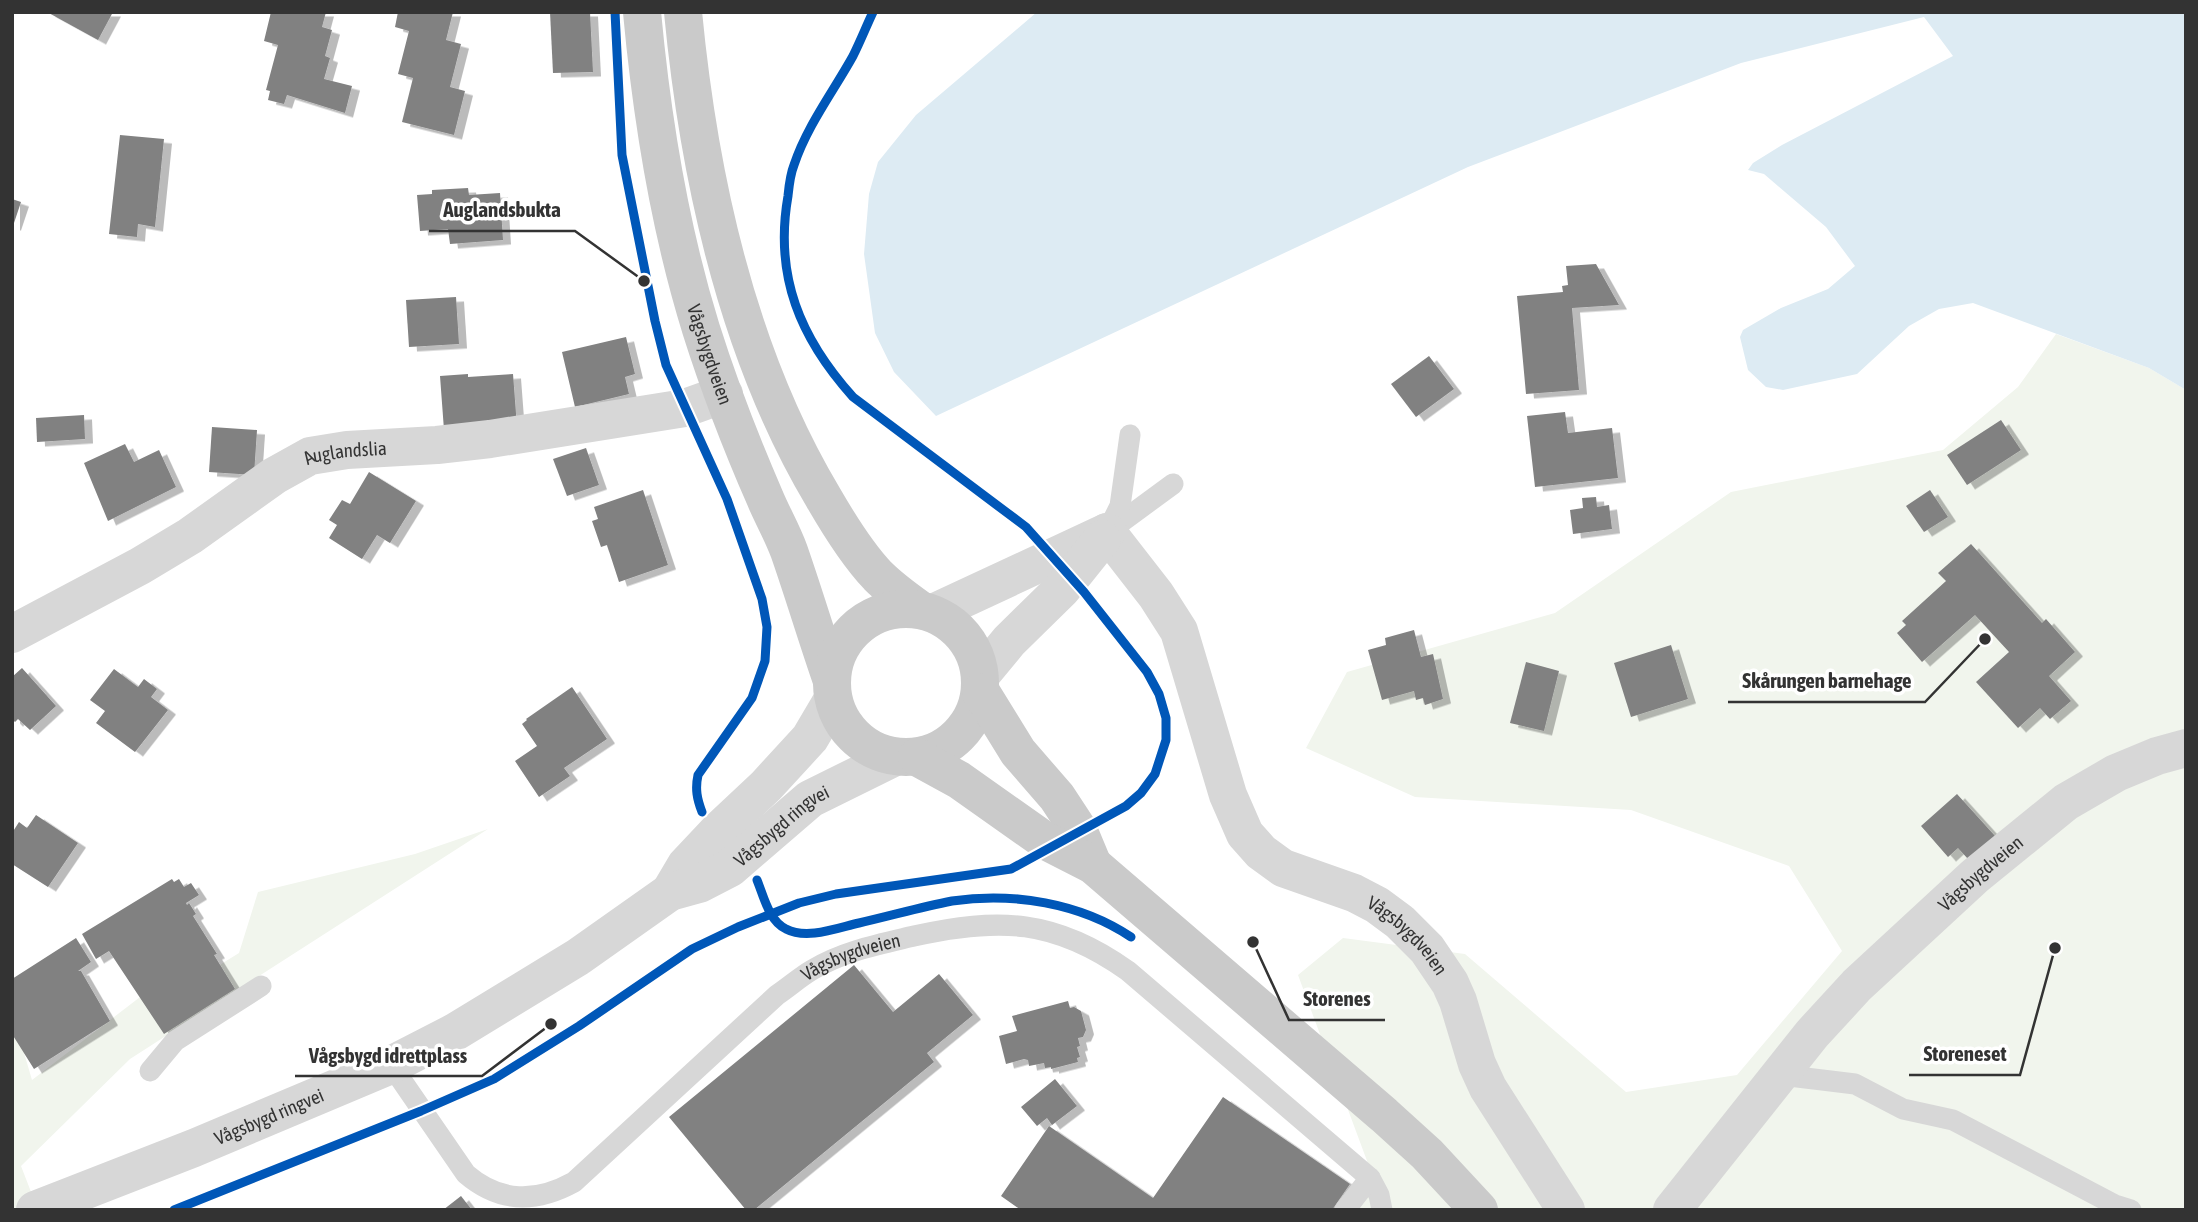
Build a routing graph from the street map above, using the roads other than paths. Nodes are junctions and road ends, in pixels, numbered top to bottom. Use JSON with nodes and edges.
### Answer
{"nodes":[{"id":1,"x":642,"y":12,"type":"edge"},
{"id":2,"x":691,"y":17,"type":"edge"},
{"id":3,"x":724,"y":394,"type":"junction"},
{"id":4,"x":1130,"y":435,"type":"dead end"},
{"id":5,"x":1173,"y":484,"type":"dead end"},
{"id":6,"x":1107,"y":532,"type":"junction"},
{"id":7,"x":926,"y":611,"type":"junction"},
{"id":8,"x":12,"y":634,"type":"edge"},
{"id":9,"x":981,"y":683,"type":"junction"},
{"id":10,"x":832,"y":690,"type":"junction"},
{"id":11,"x":2186,"y":748,"type":"edge"},
{"id":12,"x":906,"y":757,"type":"junction"},
{"id":13,"x":1093,"y":865,"type":"junction"},
{"id":14,"x":670,"y":892,"type":"junction"},
{"id":15,"x":261,"y":986,"type":"dead end"},
{"id":16,"x":390,"y":1065,"type":"junction"},
{"id":17,"x":150,"y":1071,"type":"dead end"},
{"id":18,"x":1781,"y":1075,"type":"junction"},
{"id":19,"x":1370,"y":1178,"type":"junction"},
{"id":20,"x":35,"y":1210,"type":"edge"},
{"id":21,"x":1345,"y":1210,"type":"edge"},
{"id":22,"x":1382,"y":1210,"type":"edge"},
{"id":23,"x":1479,"y":1210,"type":"edge"},
{"id":24,"x":1566,"y":1210,"type":"edge"},
{"id":25,"x":1672,"y":1210,"type":"edge"},
{"id":26,"x":2132,"y":1210,"type":"edge"}],
"edges":[{"from":1,"to":3,"type":"main road","name":"Vågsbygdveien"},
{"from":2,"to":7,"type":"main road"},
{"from":3,"to":8,"type":"street","name":"Auglandslia"},
{"from":3,"to":10,"type":"main road","name":"Vågsbygdveien"},
{"from":4,"to":6,"type":"lane"},
{"from":5,"to":6,"type":"lane"},
{"from":6,"to":7,"type":"street"},
{"from":6,"to":9,"type":"street"},
{"from":6,"to":24,"type":"street","name":"Vågsbygdveien"},
{"from":7,"to":9,"type":"main road"},
{"from":7,"to":10,"type":"main road"},
{"from":9,"to":12,"type":"main road"},
{"from":9,"to":13,"type":"main road"},
{"from":10,"to":12,"type":"main road"},
{"from":10,"to":14,"type":"street","name":"Vågsbygd ringvei"},
{"from":11,"to":18,"type":"street","name":"Vågsbygdveien"},
{"from":12,"to":13,"type":"main road"},
{"from":12,"to":14,"type":"street","name":"Vågsbygd ringvei"},
{"from":13,"to":23,"type":"main road"},
{"from":14,"to":16,"type":"street","name":"Vågsbygd ringvei"},
{"from":15,"to":17,"type":"lane"},
{"from":16,"to":19,"type":"lane","name":"Vågsbygdveien"},
{"from":16,"to":20,"type":"street","name":"Vågsbygd ringvei"},
{"from":18,"to":25,"type":"street","name":"Vågsbygdveien"},
{"from":18,"to":26,"type":"lane"},
{"from":19,"to":21,"type":"lane"},
{"from":19,"to":22,"type":"lane","name":"Vågsbygdveien"}]}
